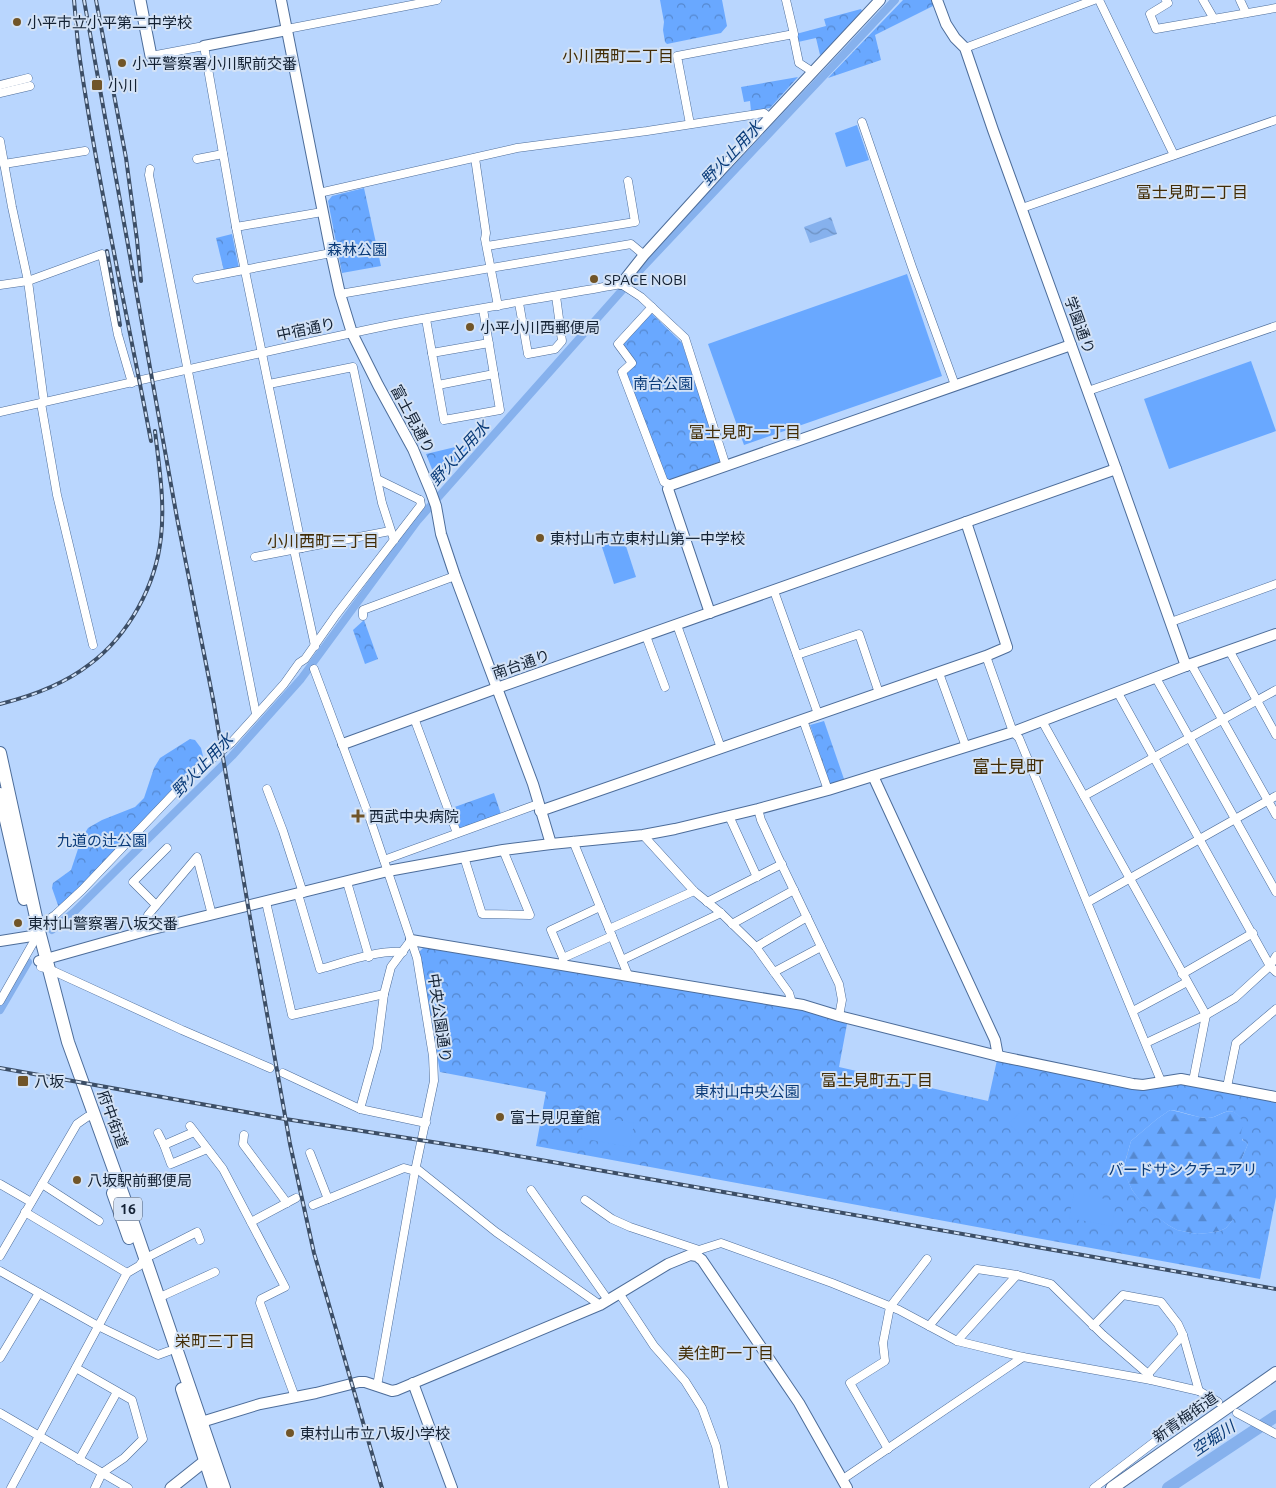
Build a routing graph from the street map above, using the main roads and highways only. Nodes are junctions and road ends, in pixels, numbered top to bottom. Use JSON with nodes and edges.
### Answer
{"nodes":[{"id":1,"x":140,"y":0,"type":"edge"},
{"id":2,"x":151,"y":56,"type":"road end"},
{"id":3,"x":0,"y":753,"type":"edge"},
{"id":4,"x":0,"y":794,"type":"edge"},
{"id":5,"x":35,"y":937,"type":"junction"},
{"id":6,"x":141,"y":1263,"type":"junction"},
{"id":7,"x":1276,"y":1373,"type":"edge"},
{"id":8,"x":198,"y":1423,"type":"junction"},
{"id":9,"x":210,"y":1459,"type":"junction"},
{"id":10,"x":171,"y":1488,"type":"edge"},
{"id":11,"x":214,"y":1488,"type":"edge"},
{"id":12,"x":224,"y":1488,"type":"edge"},
{"id":13,"x":1112,"y":1488,"type":"edge"}],
"edges":[{"from":1,"to":2,"type":"main road"},
{"from":3,"to":5,"type":"main road","name":"府中街道","number":"16"},
{"from":4,"to":5,"type":"main road","name":"府中街道","number":"16"},
{"from":5,"to":6,"type":"main road","name":"府中街道","number":"16"},
{"from":6,"to":8,"type":"main road","name":"府中街道","number":"16"},
{"from":6,"to":8,"type":"main road","name":"府中街道","number":"16"},
{"from":7,"to":13,"type":"main road","name":"新青梅街道"},
{"from":8,"to":9,"type":"main road","name":"府中街道","number":"16"},
{"from":9,"to":10,"type":"main road"},
{"from":9,"to":11,"type":"main road","name":"府中街道","number":"16"},
{"from":9,"to":12,"type":"main road","name":"府中街道","number":"16"}]}
